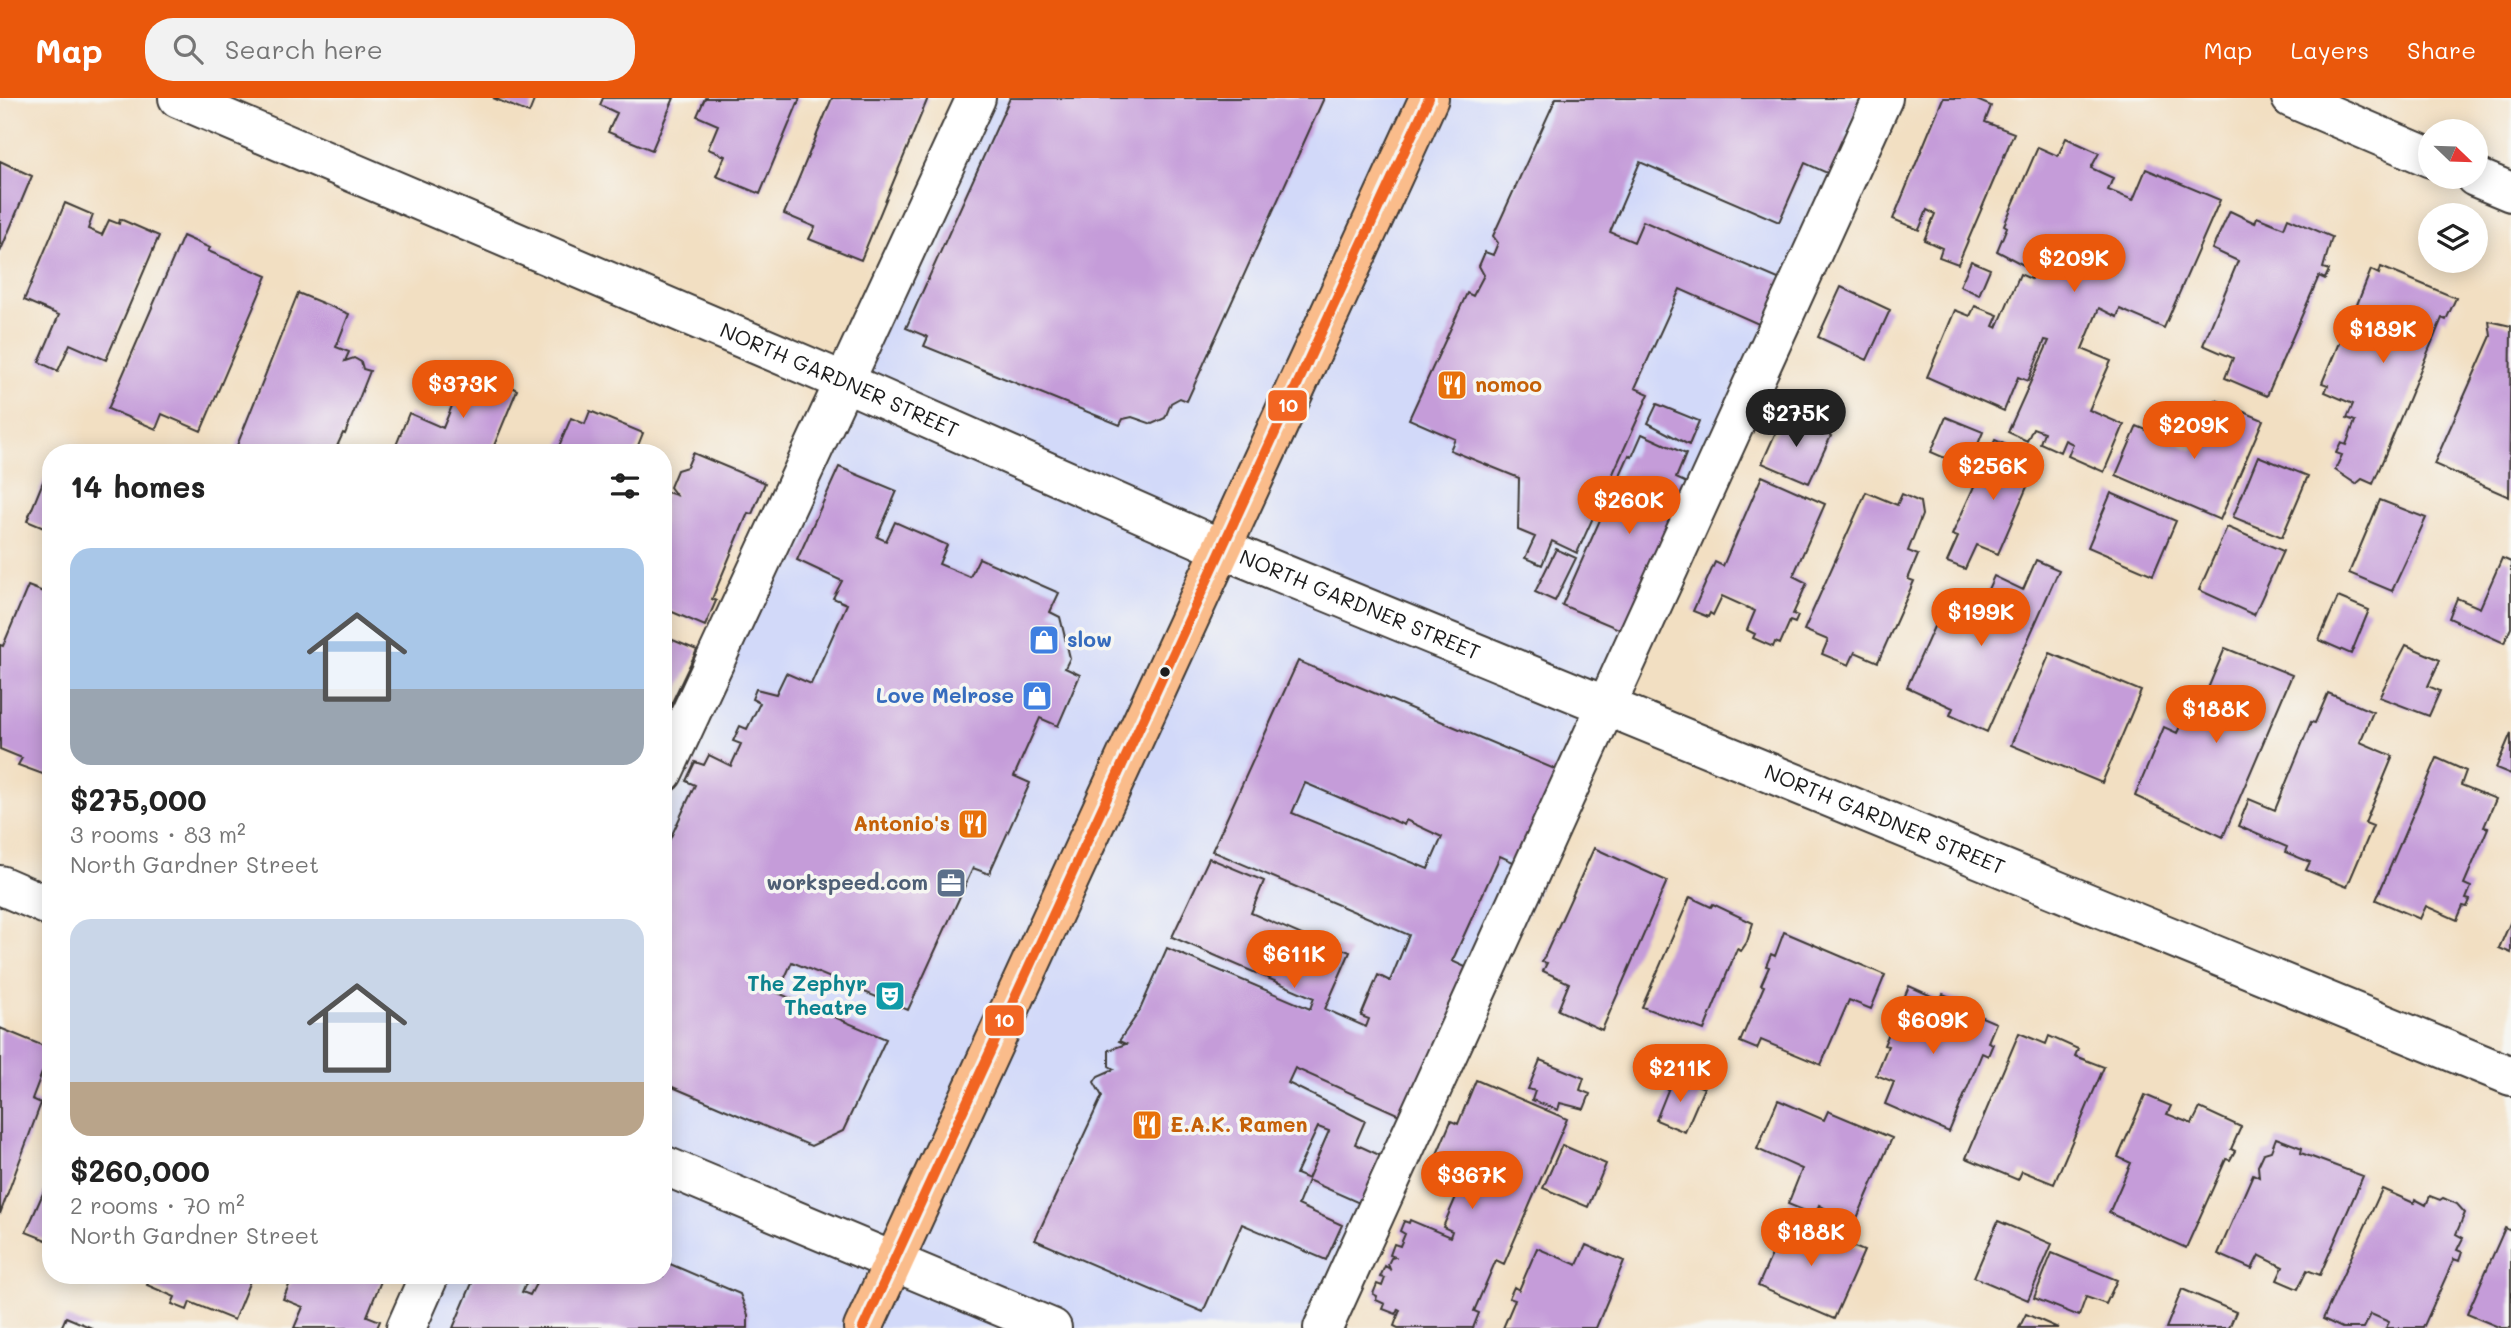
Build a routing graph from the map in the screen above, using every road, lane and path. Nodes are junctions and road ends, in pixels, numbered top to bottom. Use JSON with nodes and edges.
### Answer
{"nodes":[{"id":1,"x":178,"y":98,"type":"edge"},
{"id":2,"x":976,"y":98,"type":"edge"},
{"id":3,"x":1429,"y":98,"type":"edge"},
{"id":4,"x":1882,"y":98,"type":"edge"},
{"id":5,"x":2291,"y":98,"type":"edge"},
{"id":6,"x":2418,"y":152,"type":"edge"},
{"id":7,"x":2488,"y":182,"type":"edge"},
{"id":8,"x":2511,"y":192,"type":"edge"},
{"id":9,"x":847,"y":383,"type":"junction"},
{"id":10,"x":1220,"y":548,"type":"junction"},
{"id":11,"x":1608,"y":707,"type":"junction"},
{"id":12,"x":672,"y":755,"type":"edge"},
{"id":13,"x":0,"y":886,"type":"edge"},
{"id":14,"x":42,"y":903,"type":"edge"},
{"id":15,"x":2511,"y":1076,"type":"edge"},
{"id":16,"x":672,"y":1169,"type":"edge"},
{"id":17,"x":894,"y":1260,"type":"junction"},
{"id":18,"x":425,"y":1284,"type":"edge"},
{"id":19,"x":406,"y":1328,"type":"edge"},
{"id":20,"x":863,"y":1328,"type":"edge"},
{"id":21,"x":1052,"y":1328,"type":"edge"},
{"id":22,"x":1324,"y":1328,"type":"edge"}],
"edges":[{"from":1,"to":9,"type":"street","name":"NORTH GARDNER STREET"},
{"from":2,"to":9,"type":"street"},
{"from":3,"to":10,"type":"main road"},
{"from":4,"to":11,"type":"street"},
{"from":5,"to":6,"type":"street"},
{"from":7,"to":8,"type":"street"},
{"from":9,"to":10,"type":"street","name":"NORTH GARDNER STREET"},
{"from":9,"to":12,"type":"street"},
{"from":10,"to":11,"type":"street","name":"NORTH GARDNER STREET"},
{"from":10,"to":17,"type":"main road"},
{"from":11,"to":15,"type":"street","name":"NORTH GARDNER STREET"},
{"from":11,"to":22,"type":"street"},
{"from":13,"to":14,"type":"street"},
{"from":16,"to":17,"type":"street"},
{"from":17,"to":20,"type":"main road"},
{"from":17,"to":21,"type":"street"},
{"from":18,"to":19,"type":"street"}]}
